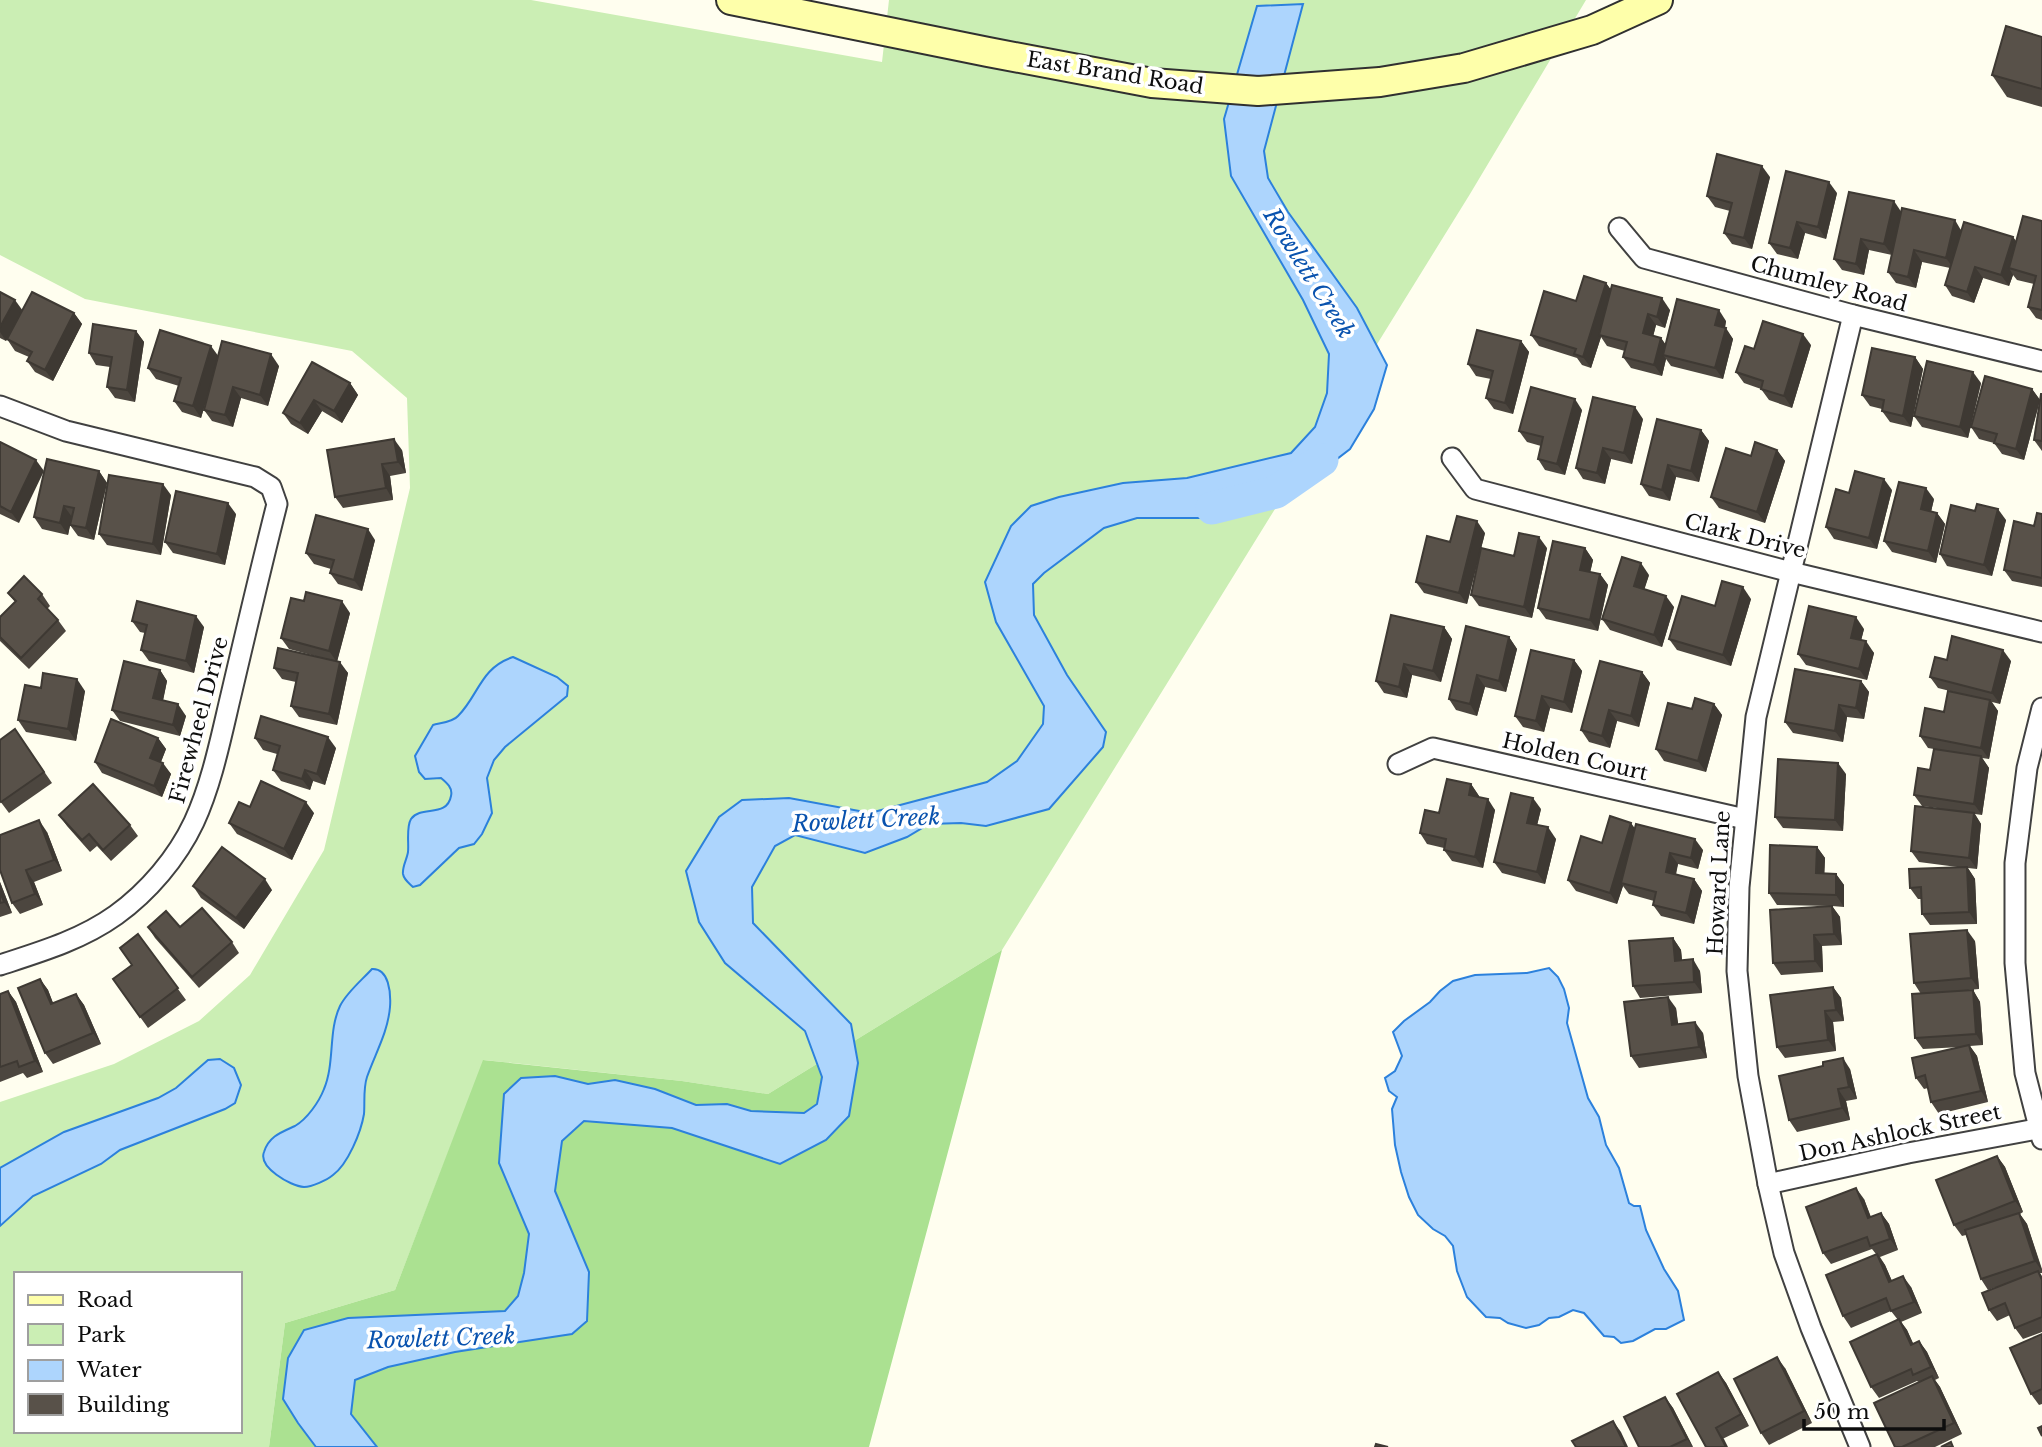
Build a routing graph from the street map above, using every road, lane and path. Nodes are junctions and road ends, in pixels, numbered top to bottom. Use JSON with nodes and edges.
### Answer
{"nodes":[{"id":1,"x":732,"y":0,"type":"edge"},
{"id":2,"x":1658,"y":0,"type":"edge"},
{"id":3,"x":1619,"y":228,"type":"dead end"},
{"id":4,"x":1853,"y":315,"type":"junction"},
{"id":5,"x":2042,"y":361,"type":"edge"},
{"id":6,"x":0,"y":406,"type":"edge"},
{"id":7,"x":1452,"y":458,"type":"dead end"},
{"id":8,"x":1791,"y":572,"type":"junction"},
{"id":9,"x":2042,"y":632,"type":"edge"},
{"id":10,"x":2042,"y":708,"type":"edge"},
{"id":11,"x":1398,"y":764,"type":"dead end"},
{"id":12,"x":1745,"y":819,"type":"junction"},
{"id":13,"x":0,"y":965,"type":"edge"},
{"id":14,"x":2041,"y":1132,"type":"edge"},
{"id":15,"x":1768,"y":1184,"type":"junction"},
{"id":16,"x":1860,"y":1447,"type":"edge"}],
"edges":[{"from":1,"to":2,"type":"main road","name":"East Brand Road"},
{"from":3,"to":4,"type":"street","name":"Chumley Road"},
{"from":4,"to":5,"type":"street","name":"Chumley Road"},
{"from":4,"to":8,"type":"street","name":"Howard Lane"},
{"from":6,"to":13,"type":"street","name":"Firewheel Drive"},
{"from":7,"to":8,"type":"street","name":"Clark Drive"},
{"from":8,"to":9,"type":"street","name":"Clark Drive"},
{"from":8,"to":12,"type":"street","name":"Howard Lane"},
{"from":10,"to":14,"type":"street"},
{"from":11,"to":12,"type":"street","name":"Holden Court"},
{"from":12,"to":15,"type":"street","name":"Howard Lane"},
{"from":14,"to":15,"type":"street","name":"Don Ashlock Street"},
{"from":15,"to":16,"type":"street","name":"Howard Lane"}]}
